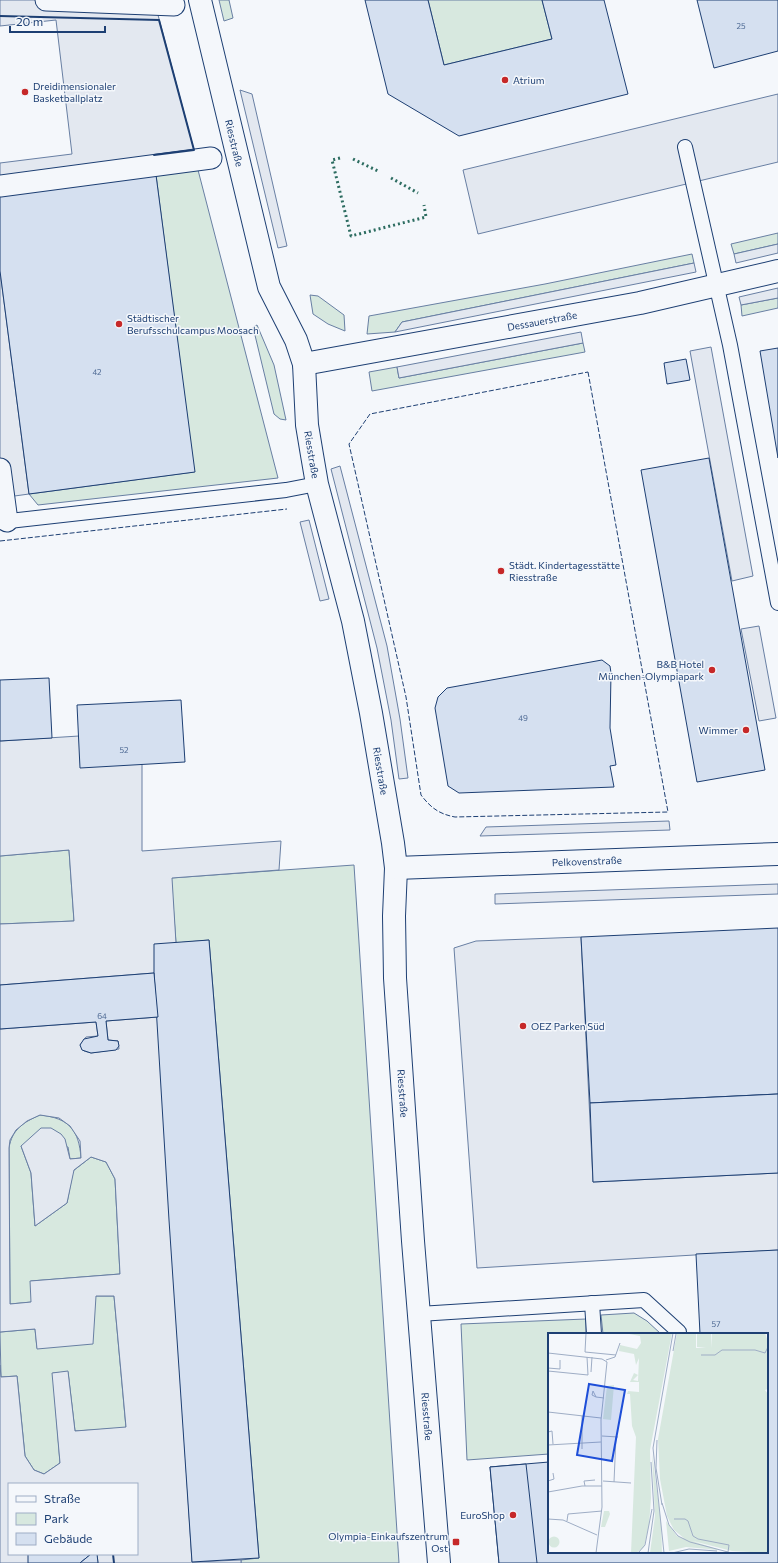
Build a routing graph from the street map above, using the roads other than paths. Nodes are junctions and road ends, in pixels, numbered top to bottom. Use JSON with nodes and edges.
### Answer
{"nodes":[{"id":1,"x":46,"y":0,"type":"edge"},
{"id":2,"x":200,"y":0,"type":"edge"},
{"id":3,"x":174,"y":5,"type":"dead end"},
{"id":4,"x":685,"y":147,"type":"dead end"},
{"id":5,"x":211,"y":158,"type":"dead end"},
{"id":6,"x":0,"y":186,"type":"edge"},
{"id":7,"x":778,"y":271,"type":"edge"},
{"id":8,"x":717,"y":285,"type":"junction"},
{"id":9,"x":304,"y":364,"type":"junction"},
{"id":10,"x":0,"y":469,"type":"edge"},
{"id":11,"x":317,"y":484,"type":"junction"},
{"id":12,"x":4,"y":522,"type":"edge"},
{"id":13,"x":778,"y":603,"type":"edge"},
{"id":14,"x":778,"y":854,"type":"edge"},
{"id":15,"x":396,"y":868,"type":"junction"},
{"id":16,"x":592,"y":1303,"type":"junction"},
{"id":17,"x":419,"y":1314,"type":"junction"},
{"id":18,"x":594,"y":1333,"type":"edge"},
{"id":19,"x":679,"y":1333,"type":"edge"},
{"id":20,"x":439,"y":1563,"type":"edge"}],
"edges":[{"from":1,"to":3,"type":"street"},
{"from":2,"to":9,"type":"street","name":"Riesstraße"},
{"from":4,"to":8,"type":"lane"},
{"from":5,"to":6,"type":"street"},
{"from":7,"to":8,"type":"street","name":"Dessauerstraße"},
{"from":8,"to":9,"type":"street","name":"Dessauerstraße"},
{"from":8,"to":13,"type":"lane"},
{"from":9,"to":11,"type":"street","name":"Riesstraße"},
{"from":10,"to":12,"type":"street"},
{"from":11,"to":12,"type":"lane"},
{"from":11,"to":15,"type":"street","name":"Riesstraße"},
{"from":14,"to":15,"type":"street","name":"Pelkovenstraße"},
{"from":15,"to":17,"type":"street","name":"Riesstraße"},
{"from":16,"to":17,"type":"lane"},
{"from":16,"to":18,"type":"lane"},
{"from":16,"to":19,"type":"lane"},
{"from":17,"to":20,"type":"street","name":"Riesstraße"}]}
